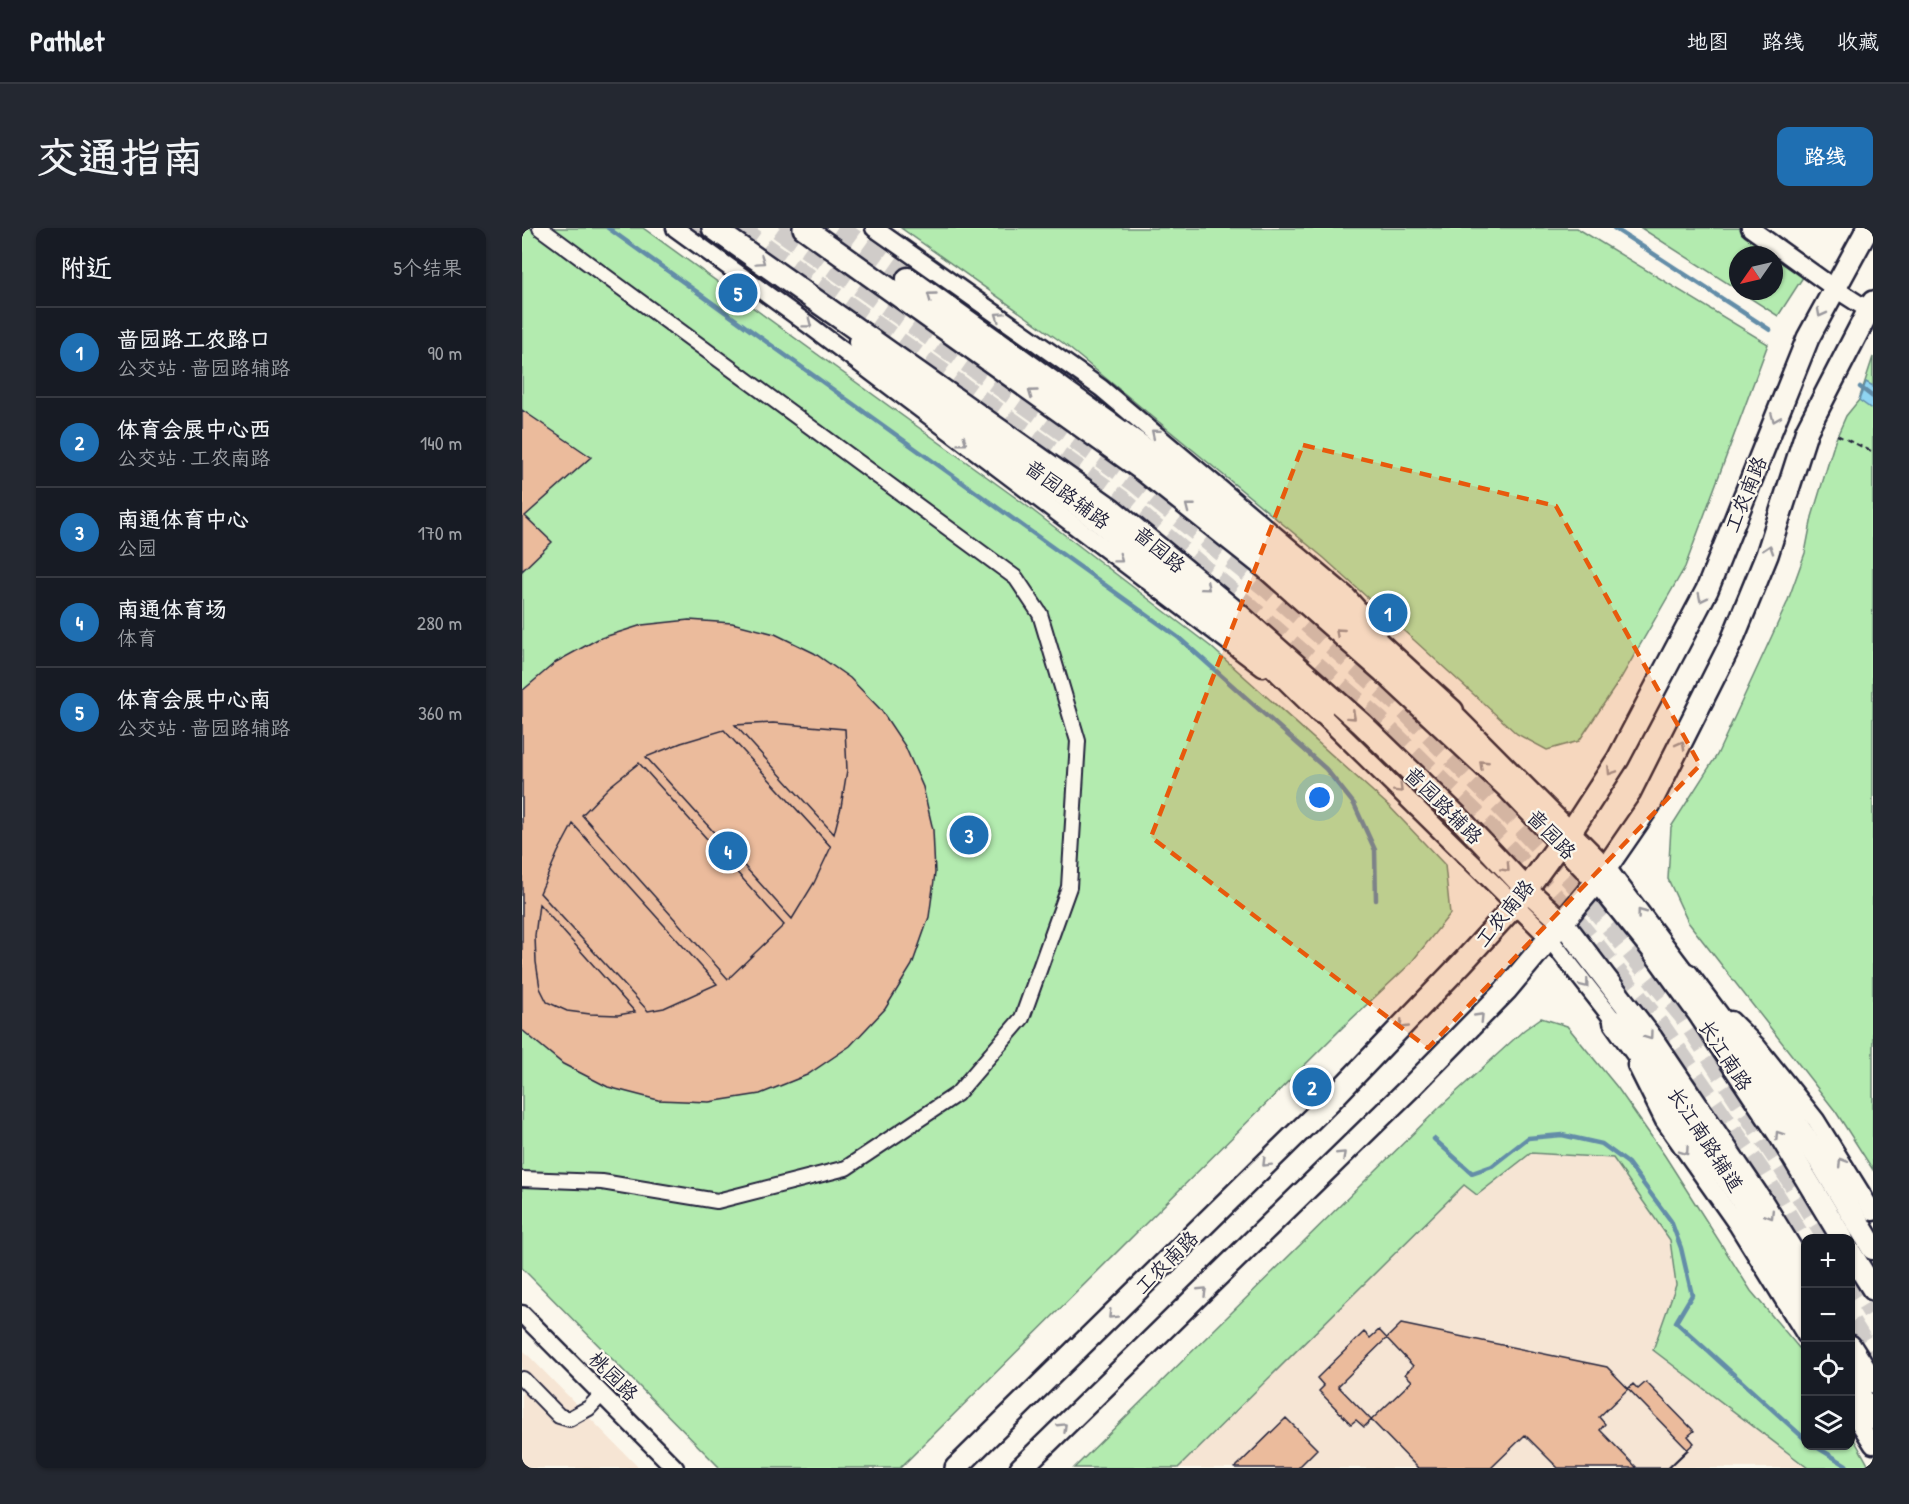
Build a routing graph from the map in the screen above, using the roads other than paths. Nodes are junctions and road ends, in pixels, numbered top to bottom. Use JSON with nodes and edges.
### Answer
{"nodes":[{"id":1,"x":675,"y":228,"type":"edge"},
{"id":2,"x":713,"y":228,"type":"edge"},
{"id":3,"x":804,"y":228,"type":"edge"},
{"id":4,"x":874,"y":228,"type":"edge"},
{"id":5,"x":1750,"y":228,"type":"edge"},
{"id":6,"x":1868,"y":228,"type":"edge"},
{"id":7,"x":547,"y":230,"type":"edge"},
{"id":8,"x":908,"y":279,"type":"tunnel mouth"},
{"id":9,"x":1834,"y":288,"type":"junction"},
{"id":10,"x":1872,"y":308,"type":"edge"},
{"id":11,"x":860,"y":342,"type":"dead end"},
{"id":12,"x":1452,"y":711,"type":"junction"},
{"id":13,"x":1321,"y":712,"type":"junction"},
{"id":14,"x":1566,"y":836,"type":"junction"},
{"id":15,"x":1601,"y":873,"type":"junction"},
{"id":16,"x":1520,"y":897,"type":"junction"},
{"id":17,"x":1556,"y":931,"type":"junction"},
{"id":18,"x":1687,"y":975,"type":"junction"},
{"id":19,"x":1615,"y":1022,"type":"junction"},
{"id":20,"x":522,"y":1179,"type":"edge"},
{"id":21,"x":1873,"y":1212,"type":"edge"},
{"id":22,"x":1839,"y":1234,"type":"edge"},
{"id":23,"x":1873,"y":1248,"type":"edge"},
{"id":24,"x":1855,"y":1259,"type":"edge"},
{"id":25,"x":1801,"y":1265,"type":"edge"},
{"id":26,"x":1873,"y":1289,"type":"edge"},
{"id":27,"x":1801,"y":1297,"type":"edge"},
{"id":28,"x":522,"y":1314,"type":"edge"},
{"id":29,"x":1801,"y":1328,"type":"edge"},
{"id":30,"x":1855,"y":1353,"type":"edge"},
{"id":31,"x":523,"y":1379,"type":"edge"},
{"id":32,"x":1873,"y":1382,"type":"edge"},
{"id":33,"x":1855,"y":1387,"type":"edge"},
{"id":34,"x":602,"y":1394,"type":"junction"},
{"id":35,"x":1855,"y":1416,"type":"edge"},
{"id":36,"x":1873,"y":1417,"type":"edge"},
{"id":37,"x":1873,"y":1445,"type":"edge"},
{"id":38,"x":675,"y":1468,"type":"edge"},
{"id":39,"x":956,"y":1468,"type":"edge"},
{"id":40,"x":1022,"y":1468,"type":"edge"}],
"edges":[{"from":1,"to":13,"type":"street","name":"啬园路辅路","one_way":true},
{"from":2,"to":16,"type":"main road","name":"啬园路","one_way":true},
{"from":14,"to":3,"type":"main road","name":"啬园路","one_way":true},
{"from":12,"to":4,"type":"street","one_way":true},
{"from":5,"to":9,"type":"street"},
{"from":6,"to":9,"type":"main road","name":"工农南路"},
{"from":7,"to":20,"type":"street"},
{"from":12,"to":8,"type":"highway","one_way":true},
{"from":9,"to":10,"type":"street"},
{"from":9,"to":14,"type":"main road","name":"工农南路","one_way":true},
{"from":15,"to":10,"type":"main road","name":"工农南路","one_way":true},
{"from":11,"to":13,"type":"highway"},
{"from":12,"to":14,"type":"street"},
{"from":13,"to":16,"type":"street","name":"啬园路辅路","one_way":true},
{"from":14,"to":15,"type":"main road","name":"啬园路"},
{"from":14,"to":16,"type":"main road","name":"工农南路"},
{"from":15,"to":17,"type":"main road","name":"工农南路"},
{"from":18,"to":15,"type":"street","one_way":true},
{"from":22,"to":15,"type":"main road","name":"长江南路","one_way":true},
{"from":16,"to":17,"type":"main road","name":"啬园路"},
{"from":16,"to":39,"type":"main road","name":"工农南路","one_way":true},
{"from":17,"to":19,"type":"street","name":"长江南路辅道","one_way":true},
{"from":17,"to":25,"type":"main road","one_way":true},
{"from":40,"to":17,"type":"main road","name":"工农南路","one_way":true},
{"from":21,"to":18,"type":"street","one_way":true},
{"from":18,"to":23,"type":"highway"},
{"from":19,"to":27,"type":"highway"},
{"from":19,"to":29,"type":"street","name":"长江南路辅道","one_way":true},
{"from":24,"to":26,"type":"main road"},
{"from":28,"to":34,"type":"street","name":"桃园路"},
{"from":30,"to":32,"type":"main road"},
{"from":31,"to":34,"type":"street"},
{"from":33,"to":36,"type":"highway"},
{"from":34,"to":38,"type":"street","name":"桃园路"},
{"from":35,"to":37,"type":"street"}]}
